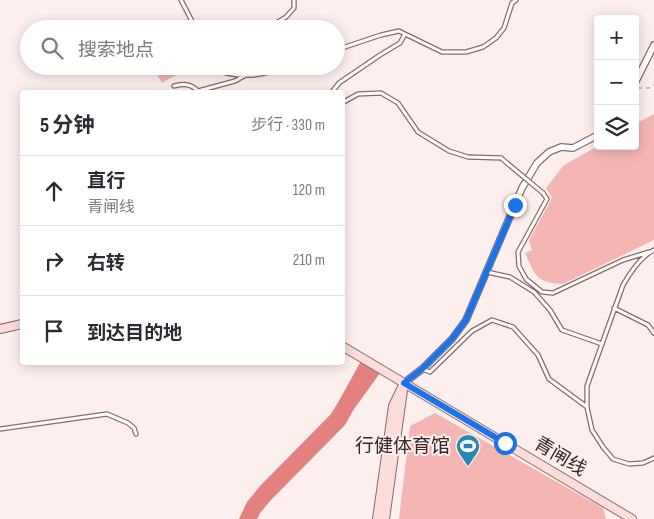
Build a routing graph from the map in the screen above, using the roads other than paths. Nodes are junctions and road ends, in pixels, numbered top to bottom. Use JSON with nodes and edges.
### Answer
{"nodes":[{"id":1,"x":181,"y":0,"type":"edge"},
{"id":2,"x":294,"y":0,"type":"edge"},
{"id":3,"x":516,"y":0,"type":"edge"},
{"id":4,"x":191,"y":20,"type":"edge"},
{"id":5,"x":281,"y":20,"type":"edge"},
{"id":6,"x":405,"y":34,"type":"junction"},
{"id":7,"x":654,"y":45,"type":"edge"},
{"id":8,"x":345,"y":47,"type":"edge"},
{"id":9,"x":238,"y":75,"type":"edge"},
{"id":10,"x":257,"y":75,"type":"edge"},
{"id":11,"x":245,"y":76,"type":"junction"},
{"id":12,"x":639,"y":76,"type":"edge"},
{"id":13,"x":174,"y":86,"type":"dead end"},
{"id":14,"x":196,"y":90,"type":"edge"},
{"id":15,"x":203,"y":90,"type":"edge"},
{"id":16,"x":334,"y":90,"type":"edge"},
{"id":17,"x":345,"y":101,"type":"edge"},
{"id":18,"x":594,"y":138,"type":"edge"},
{"id":19,"x":654,"y":250,"type":"edge"},
{"id":20,"x":650,"y":252,"type":"junction"},
{"id":21,"x":487,"y":272,"type":"junction"},
{"id":22,"x":614,"y":308,"type":"junction"},
{"id":23,"x":20,"y":324,"type":"edge"},
{"id":24,"x":0,"y":329,"type":"edge"},
{"id":25,"x":654,"y":333,"type":"edge"},
{"id":26,"x":602,"y":344,"type":"junction"},
{"id":27,"x":345,"y":348,"type":"edge"},
{"id":28,"x":422,"y":369,"type":"junction"},
{"id":29,"x":404,"y":383,"type":"junction"},
{"id":30,"x":587,"y":407,"type":"junction"},
{"id":31,"x":0,"y":429,"type":"edge"},
{"id":32,"x":136,"y":434,"type":"dead end"},
{"id":33,"x":654,"y":458,"type":"edge"},
{"id":34,"x":377,"y":519,"type":"edge"},
{"id":35,"x":385,"y":519,"type":"edge"},
{"id":36,"x":632,"y":519,"type":"edge"}],
"edges":[{"from":1,"to":4,"type":"lane"},
{"from":2,"to":5,"type":"lane"},
{"from":3,"to":6,"type":"lane"},
{"from":6,"to":8,"type":"lane"},
{"from":6,"to":16,"type":"lane"},
{"from":7,"to":12,"type":"street"},
{"from":9,"to":11,"type":"lane"},
{"from":10,"to":11,"type":"lane"},
{"from":11,"to":15,"type":"lane"},
{"from":13,"to":14,"type":"lane"},
{"from":17,"to":20,"type":"lane","bridge":true},
{"from":18,"to":21,"type":"street"},
{"from":19,"to":20,"type":"lane"},
{"from":20,"to":22,"type":"lane"},
{"from":21,"to":26,"type":"lane"},
{"from":21,"to":28,"type":"street"},
{"from":22,"to":25,"type":"lane"},
{"from":22,"to":26,"type":"lane"},
{"from":23,"to":24,"type":"main road"},
{"from":26,"to":30,"type":"lane"},
{"from":27,"to":29,"type":"main road","name":"青闸线"},
{"from":28,"to":29,"type":"street"},
{"from":28,"to":30,"type":"lane"},
{"from":29,"to":34,"type":"main road"},
{"from":29,"to":35,"type":"main road"},
{"from":29,"to":36,"type":"main road","name":"青闸线"},
{"from":30,"to":33,"type":"lane"},
{"from":31,"to":32,"type":"lane"}]}
